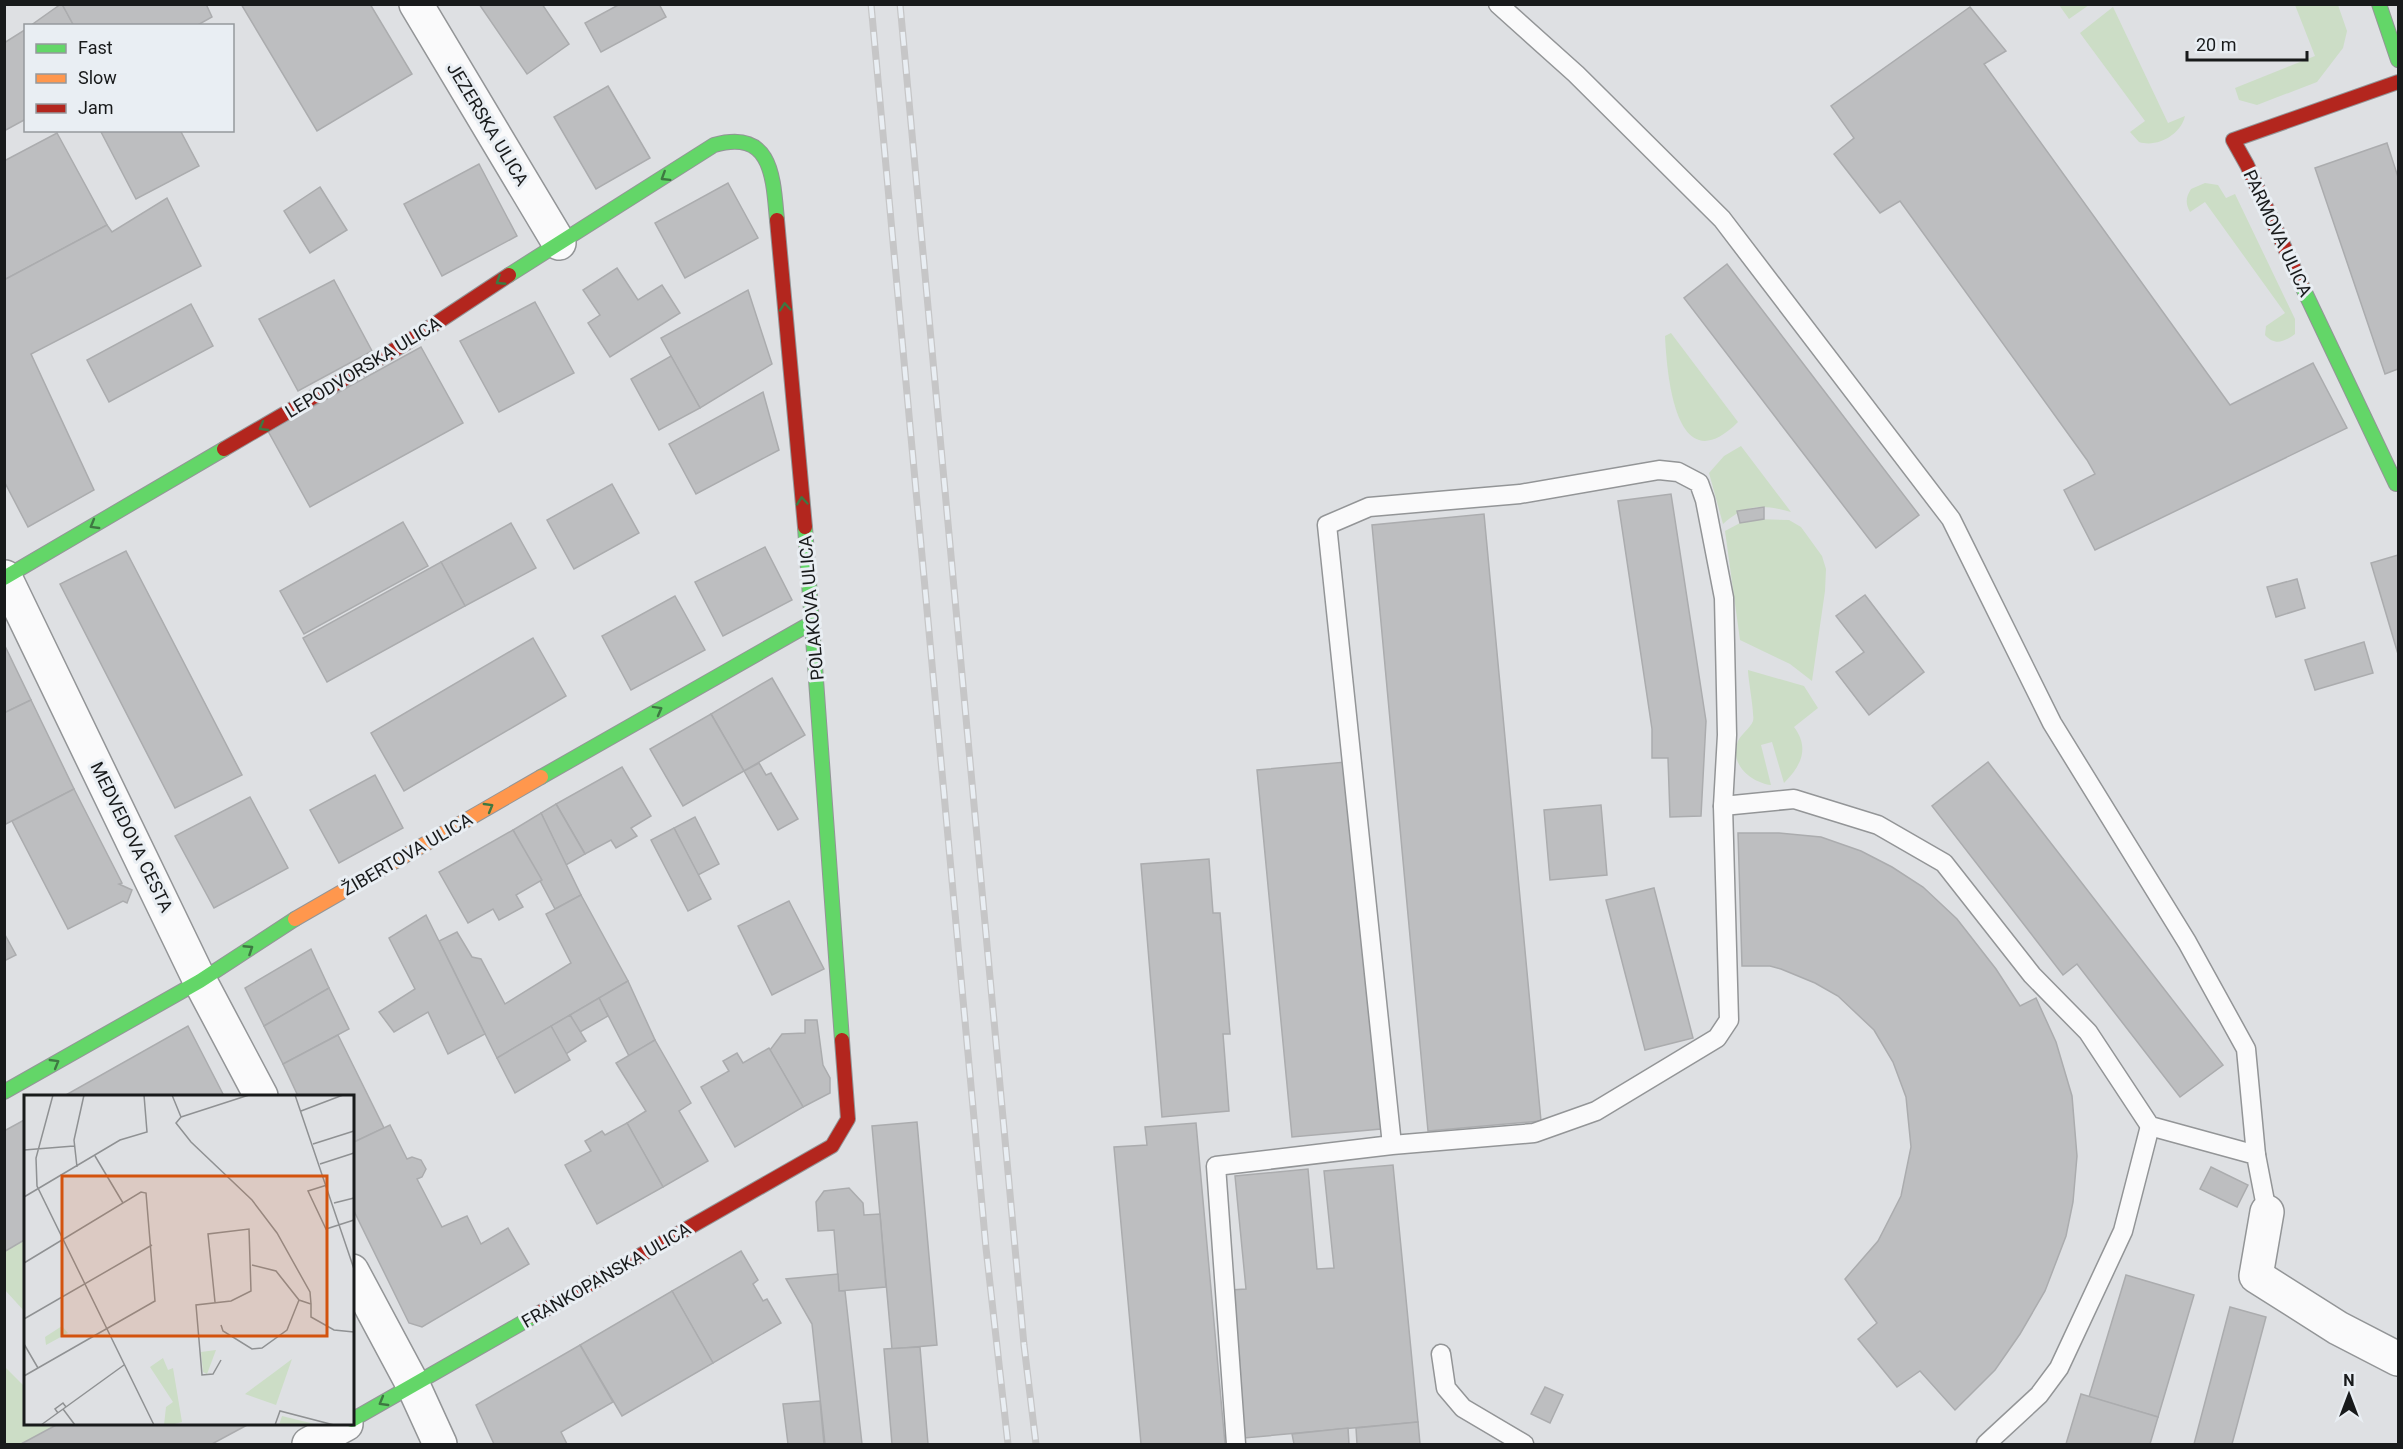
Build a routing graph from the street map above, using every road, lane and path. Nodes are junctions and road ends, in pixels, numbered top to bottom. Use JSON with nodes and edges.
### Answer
{"nodes":[{"id":1,"x":416,"y":4,"type":"edge"},
{"id":2,"x":1498,"y":4,"type":"edge"},
{"id":3,"x":2379,"y":4,"type":"edge"},
{"id":4,"x":2398,"y":60,"type":"edge"},
{"id":5,"x":2398,"y":82,"type":"edge"},
{"id":6,"x":714,"y":145,"type":"joint"},
{"id":7,"x":559,"y":243,"type":"junction"},
{"id":8,"x":2398,"y":483,"type":"edge"},
{"id":9,"x":5,"y":577,"type":"edge"},
{"id":10,"x":813,"y":622,"type":"junction"},
{"id":11,"x":1723,"y":807,"type":"junction"},
{"id":12,"x":200,"y":981,"type":"junction"},
{"id":13,"x":4,"y":1092,"type":"edge"},
{"id":14,"x":260,"y":1095,"type":"edge"},
{"id":15,"x":848,"y":1119,"type":"joint"},
{"id":16,"x":2150,"y":1126,"type":"junction"},
{"id":17,"x":1392,"y":1145,"type":"junction"},
{"id":18,"x":2256,"y":1155,"type":"junction"},
{"id":19,"x":2267,"y":1212,"type":"joint"},
{"id":20,"x":354,"y":1275,"type":"edge"},
{"id":21,"x":1441,"y":1354,"type":"dead end"},
{"id":22,"x":2398,"y":1359,"type":"edge"},
{"id":23,"x":413,"y":1385,"type":"junction"},
{"id":24,"x":354,"y":1419,"type":"edge"},
{"id":25,"x":344,"y":1425,"type":"edge"},
{"id":26,"x":309,"y":1444,"type":"edge"},
{"id":27,"x":440,"y":1444,"type":"edge"},
{"id":28,"x":1236,"y":1444,"type":"edge"},
{"id":29,"x":1524,"y":1444,"type":"edge"},
{"id":30,"x":1986,"y":1444,"type":"edge"}],
"edges":[{"from":1,"to":7,"type":"street","name":"JEZERSKA ULICA"},
{"from":2,"to":18,"type":"lane"},
{"from":3,"to":4,"type":"street"},
{"from":5,"to":8,"type":"street","name":"PARMOVA ULICA"},
{"from":6,"to":7,"type":"street","name":"LEPODVORSKA ULICA","one_way":true},
{"from":10,"to":6,"type":"street","name":"POLAKOVA ULICA","one_way":true},
{"from":7,"to":9,"type":"street","name":"LEPODVORSKA ULICA","one_way":true},
{"from":9,"to":12,"type":"street","name":"MEDVEDOVA CESTA"},
{"from":12,"to":10,"type":"street","name":"ŽIBERTOVA ULICA","one_way":true},
{"from":10,"to":15,"type":"street","name":"POLAKOVA ULICA"},
{"from":11,"to":16,"type":"lane"},
{"from":11,"to":17,"type":"lane"},
{"from":11,"to":17,"type":"lane"},
{"from":13,"to":12,"type":"street","name":"ŽIBERTOVA ULICA","one_way":true},
{"from":12,"to":14,"type":"street","name":"MEDVEDOVA CESTA"},
{"from":15,"to":23,"type":"street","name":"FRANKOPANSKA ULICA"},
{"from":16,"to":18,"type":"lane"},
{"from":16,"to":30,"type":"lane"},
{"from":17,"to":28,"type":"lane"},
{"from":18,"to":19,"type":"lane"},
{"from":19,"to":22,"type":"street"},
{"from":20,"to":23,"type":"street"},
{"from":21,"to":29,"type":"lane"},
{"from":23,"to":24,"type":"street","name":"FRANKOPANSKA ULICA","one_way":true},
{"from":23,"to":27,"type":"street"},
{"from":25,"to":26,"type":"street"}]}
